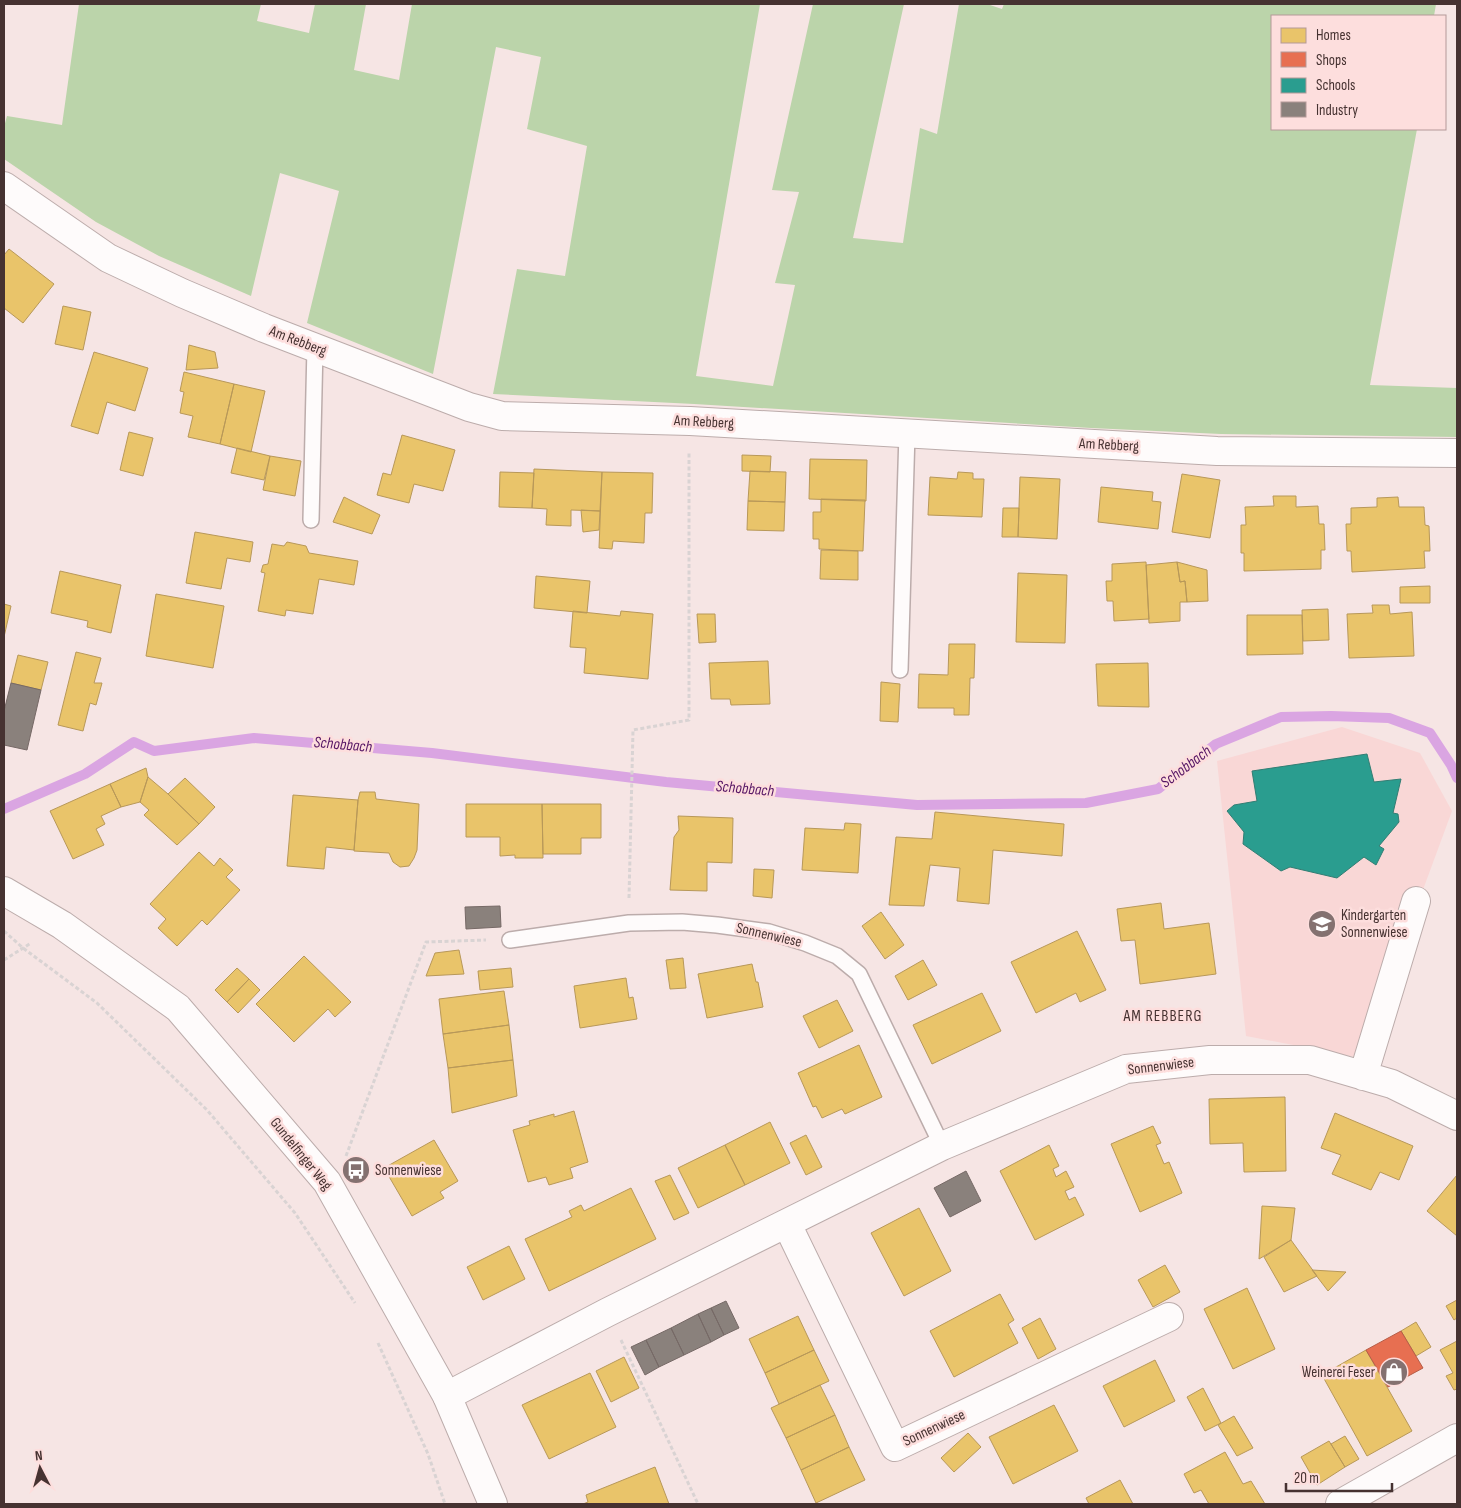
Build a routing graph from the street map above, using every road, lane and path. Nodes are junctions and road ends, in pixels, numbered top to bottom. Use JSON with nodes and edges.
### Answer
{"nodes":[{"id":1,"x":4,"y":186,"type":"edge"},
{"id":2,"x":315,"y":347,"type":"junction"},
{"id":3,"x":690,"y":421,"type":"junction"},
{"id":4,"x":908,"y":433,"type":"junction"},
{"id":5,"x":1457,"y":453,"type":"edge"},
{"id":6,"x":311,"y":520,"type":"dead end"},
{"id":7,"x":900,"y":670,"type":"dead end"},
{"id":8,"x":4,"y":891,"type":"edge"},
{"id":9,"x":1416,"y":901,"type":"dead end"},
{"id":10,"x":629,"y":923,"type":"junction"},
{"id":11,"x":4,"y":931,"type":"edge"},
{"id":12,"x":510,"y":940,"type":"joint"},
{"id":13,"x":1363,"y":1076,"type":"junction"},
{"id":14,"x":1457,"y":1116,"type":"edge"},
{"id":15,"x":942,"y":1146,"type":"junction"},
{"id":16,"x":327,"y":1182,"type":"junction"},
{"id":17,"x":788,"y":1224,"type":"junction"},
{"id":18,"x":359,"y":1308,"type":"dead end"},
{"id":19,"x":608,"y":1312,"type":"junction"},
{"id":20,"x":1170,"y":1317,"type":"dead end"},
{"id":21,"x":377,"y":1342,"type":"dead end"},
{"id":22,"x":447,"y":1396,"type":"junction"},
{"id":23,"x":1457,"y":1438,"type":"edge"},
{"id":24,"x":444,"y":1504,"type":"edge"},
{"id":25,"x":494,"y":1504,"type":"edge"},
{"id":26,"x":698,"y":1504,"type":"edge"},
{"id":27,"x":1340,"y":1504,"type":"edge"}],
"edges":[{"from":1,"to":2,"type":"street","name":"Am Rebberg"},
{"from":2,"to":3,"type":"street","name":"Am Rebberg"},
{"from":2,"to":6,"type":"lane"},
{"from":3,"to":4,"type":"street","name":"Am Rebberg"},
{"from":3,"to":10,"type":"path"},
{"from":4,"to":5,"type":"street","name":"Am Rebberg"},
{"from":4,"to":7,"type":"lane"},
{"from":8,"to":16,"type":"street","name":"Gundelfinger Weg"},
{"from":9,"to":13,"type":"street"},
{"from":10,"to":12,"type":"lane","name":"Sonnenwiese"},
{"from":10,"to":15,"type":"lane","name":"Sonnenwiese"},
{"from":11,"to":18,"type":"path"},
{"from":12,"to":16,"type":"path"},
{"from":13,"to":14,"type":"street","name":"Sonnenwiese"},
{"from":13,"to":15,"type":"street","name":"Sonnenwiese"},
{"from":15,"to":17,"type":"street","name":"Sonnenwiese"},
{"from":16,"to":22,"type":"street","name":"Gundelfinger Weg"},
{"from":17,"to":19,"type":"street","name":"Sonnenwiese"},
{"from":17,"to":20,"type":"street","name":"Sonnenwiese"},
{"from":19,"to":22,"type":"street","name":"Sonnenwiese"},
{"from":19,"to":26,"type":"path"},
{"from":21,"to":24,"type":"path"},
{"from":22,"to":25,"type":"street","name":"Gundelfinger Weg"},
{"from":23,"to":27,"type":"street"}]}
